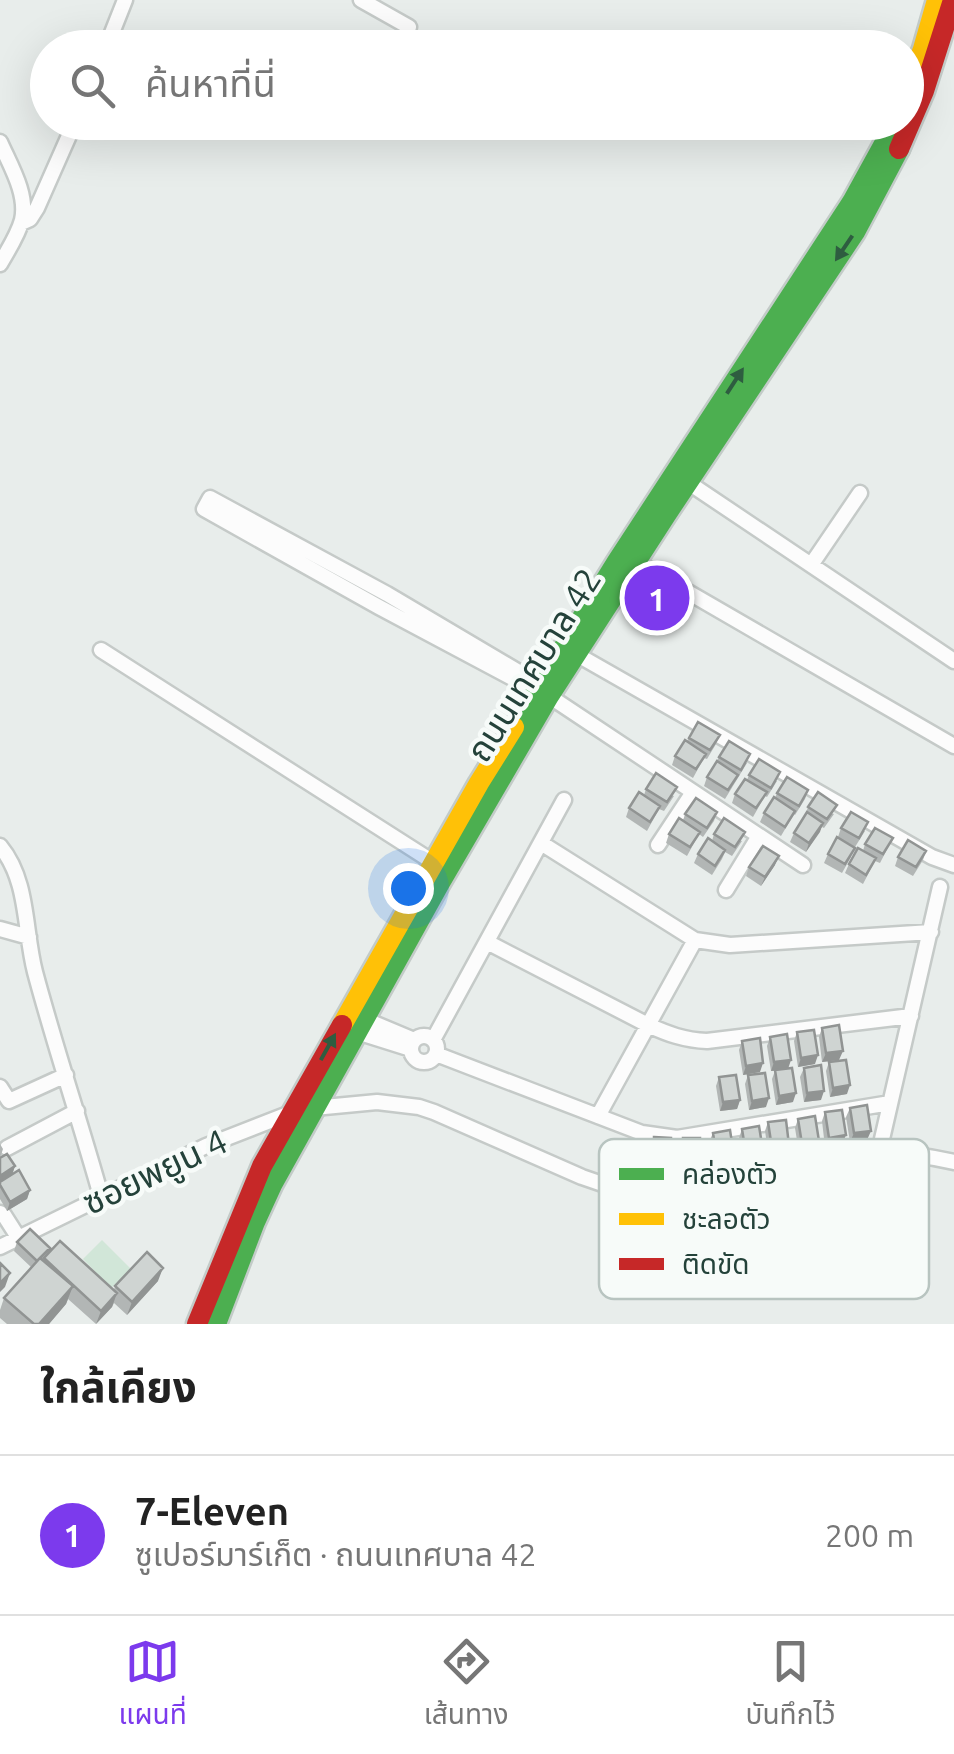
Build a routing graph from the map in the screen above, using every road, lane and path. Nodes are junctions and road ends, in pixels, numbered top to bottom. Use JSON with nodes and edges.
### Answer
{"nodes":[{"id":1,"x":126,"y":0,"type":"edge"},
{"id":2,"x":360,"y":0,"type":"edge"},
{"id":3,"x":937,"y":0,"type":"edge"},
{"id":4,"x":953,"y":0,"type":"edge"},
{"id":5,"x":409,"y":27,"type":"dead end"},
{"id":6,"x":114,"y":30,"type":"edge"},
{"id":7,"x":924,"y":49,"type":"edge"},
{"id":8,"x":924,"y":94,"type":"edge"},
{"id":9,"x":67,"y":140,"type":"edge"},
{"id":10,"x":887,"y":140,"type":"edge"},
{"id":11,"x":904,"y":140,"type":"edge"},
{"id":12,"x":0,"y":142,"type":"edge"},
{"id":13,"x":20,"y":224,"type":"junction"},
{"id":14,"x":0,"y":264,"type":"edge"},
{"id":15,"x":689,"y":483,"type":"junction"},
{"id":16,"x":860,"y":493,"type":"dead end"},
{"id":17,"x":306,"y":558,"type":"junction"},
{"id":18,"x":636,"y":562,"type":"junction"},
{"id":19,"x":811,"y":565,"type":"junction"},
{"id":20,"x":100,"y":650,"type":"dead end"},
{"id":21,"x":576,"y":654,"type":"junction"},
{"id":22,"x":954,"y":661,"type":"edge"},
{"id":23,"x":541,"y":690,"type":"junction"},
{"id":24,"x":954,"y":746,"type":"edge"},
{"id":25,"x":692,"y":792,"type":"junction"},
{"id":26,"x":564,"y":800,"type":"dead end"},
{"id":27,"x":760,"y":836,"type":"junction"},
{"id":28,"x":541,"y":843,"type":"junction"},
{"id":29,"x":658,"y":845,"type":"dead end"},
{"id":30,"x":2,"y":852,"type":"edge"},
{"id":31,"x":433,"y":862,"type":"junction"},
{"id":32,"x":803,"y":864,"type":"dead end"},
{"id":33,"x":954,"y":865,"type":"edge"},
{"id":34,"x":940,"y":888,"type":"dead end"},
{"id":35,"x":726,"y":890,"type":"dead end"},
{"id":36,"x":0,"y":929,"type":"edge"},
{"id":37,"x":931,"y":932,"type":"junction"},
{"id":38,"x":29,"y":937,"type":"junction"},
{"id":39,"x":695,"y":940,"type":"junction"},
{"id":40,"x":487,"y":942,"type":"junction"},
{"id":41,"x":911,"y":1016,"type":"junction"},
{"id":42,"x":648,"y":1024,"type":"junction"},
{"id":43,"x":361,"y":1025,"type":"junction"},
{"id":44,"x":412,"y":1045,"type":"junction"},
{"id":45,"x":434,"y":1047,"type":"junction"},
{"id":46,"x":66,"y":1075,"type":"junction"},
{"id":47,"x":0,"y":1087,"type":"edge"},
{"id":48,"x":890,"y":1103,"type":"junction"},
{"id":49,"x":304,"y":1110,"type":"junction"},
{"id":50,"x":77,"y":1112,"type":"junction"},
{"id":51,"x":598,"y":1116,"type":"junction"},
{"id":52,"x":882,"y":1138,"type":"dead end"},
{"id":53,"x":7,"y":1148,"type":"dead end"},
{"id":54,"x":929,"y":1157,"type":"edge"},
{"id":55,"x":954,"y":1162,"type":"edge"},
{"id":56,"x":599,"y":1183,"type":"edge"},
{"id":57,"x":102,"y":1196,"type":"junction"},
{"id":58,"x":0,"y":1213,"type":"edge"},
{"id":59,"x":6,"y":1240,"type":"edge"},
{"id":60,"x":197,"y":1324,"type":"edge"},
{"id":61,"x":216,"y":1324,"type":"edge"}],
"edges":[{"from":1,"to":6,"type":"street"},
{"from":2,"to":5,"type":"street"},
{"from":3,"to":7,"type":"street"},
{"from":4,"to":8,"type":"street","name":"ถนนเทศบาล 42","one_way":true},
{"from":9,"to":13,"type":"street"},
{"from":23,"to":10,"type":"street","name":"ถนนเทศบาล 42","one_way":true},
{"from":11,"to":15,"type":"street","name":"ถนนเทศบาล 42","one_way":true},
{"from":12,"to":13,"type":"street"},
{"from":13,"to":14,"type":"street"},
{"from":15,"to":18,"type":"street","name":"ถนนเทศบาล 42"},
{"from":15,"to":19,"type":"street"},
{"from":16,"to":19,"type":"street"},
{"from":17,"to":17,"type":"street"},
{"from":17,"to":23,"type":"street"},
{"from":18,"to":21,"type":"street","name":"ถนนเทศบาล 42"},
{"from":18,"to":24,"type":"street"},
{"from":19,"to":22,"type":"street"},
{"from":20,"to":31,"type":"street"},
{"from":21,"to":23,"type":"street","name":"ถนนเทศบาล 42"},
{"from":21,"to":33,"type":"street"},
{"from":23,"to":25,"type":"street"},
{"from":23,"to":31,"type":"street","name":"ถนนเทศบาล 42"},
{"from":23,"to":43,"type":"street","name":"ถนนเทศบาล 42"},
{"from":25,"to":27,"type":"street"},
{"from":25,"to":29,"type":"street"},
{"from":26,"to":28,"type":"street"},
{"from":27,"to":32,"type":"street"},
{"from":27,"to":35,"type":"street"},
{"from":28,"to":39,"type":"street"},
{"from":28,"to":40,"type":"street"},
{"from":30,"to":38,"type":"street"},
{"from":49,"to":31,"type":"street","name":"ถนนเทศบาล 42","one_way":true},
{"from":34,"to":37,"type":"street"},
{"from":36,"to":38,"type":"street"},
{"from":37,"to":39,"type":"street"},
{"from":37,"to":41,"type":"street"},
{"from":38,"to":46,"type":"street"},
{"from":39,"to":42,"type":"street"},
{"from":40,"to":42,"type":"street"},
{"from":40,"to":45,"type":"street"},
{"from":41,"to":42,"type":"street"},
{"from":41,"to":48,"type":"street"},
{"from":42,"to":51,"type":"street"},
{"from":43,"to":44,"type":"street"},
{"from":43,"to":49,"type":"street","name":"ถนนเทศบาล 42"},
{"from":44,"to":45,"type":"street"},
{"from":44,"to":45,"type":"street"},
{"from":45,"to":51,"type":"street"},
{"from":46,"to":47,"type":"street"},
{"from":46,"to":50,"type":"street"},
{"from":48,"to":51,"type":"street"},
{"from":48,"to":52,"type":"street"},
{"from":49,"to":56,"type":"street","name":"ซอยพยูน 4"},
{"from":49,"to":57,"type":"street","name":"ซอยพยูน 4"},
{"from":49,"to":60,"type":"street","name":"ถนนเทศบาล 42"},
{"from":49,"to":61,"type":"street","name":"ถนนเทศบาล 42"},
{"from":50,"to":53,"type":"street"},
{"from":50,"to":57,"type":"street"},
{"from":54,"to":55,"type":"street","name":"ซอยพยูน 4"},
{"from":57,"to":59,"type":"street","name":"ซอยพยูน 4"},
{"from":58,"to":59,"type":"street"}]}
